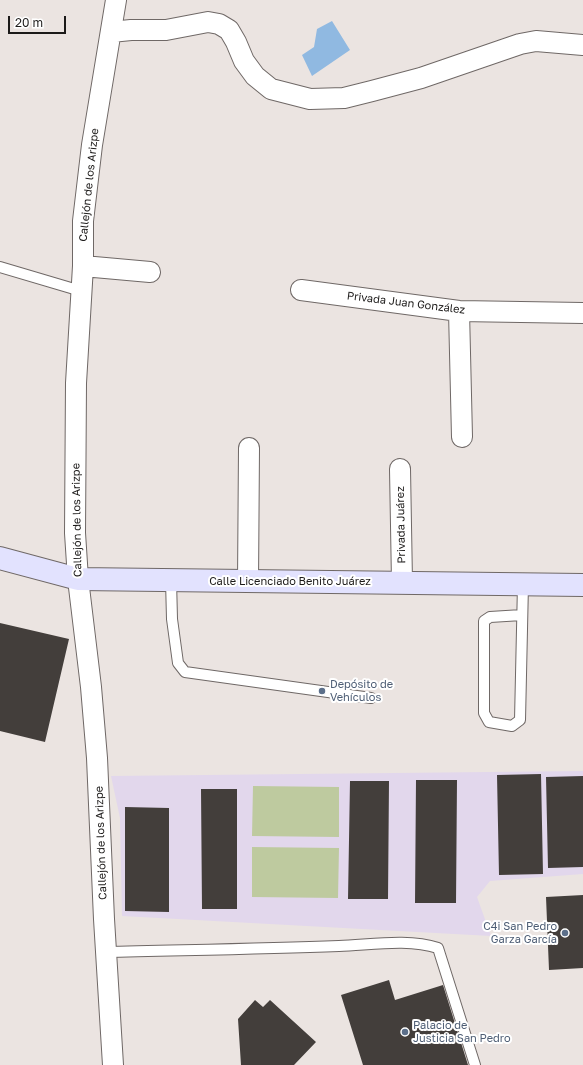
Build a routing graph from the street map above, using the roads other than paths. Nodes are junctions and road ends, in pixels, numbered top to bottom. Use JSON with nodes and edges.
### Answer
{"nodes":[{"id":1,"x":116,"y":0,"type":"edge"},
{"id":2,"x":111,"y":32,"type":"junction"},
{"id":3,"x":583,"y":45,"type":"edge"},
{"id":4,"x":83,"y":266,"type":"junction"},
{"id":5,"x":0,"y":267,"type":"edge"},
{"id":6,"x":150,"y":272,"type":"dead end"},
{"id":7,"x":301,"y":290,"type":"dead end"},
{"id":8,"x":81,"y":291,"type":"junction"},
{"id":9,"x":459,"y":311,"type":"junction"},
{"id":10,"x":583,"y":312,"type":"edge"},
{"id":11,"x":462,"y":436,"type":"dead end"},
{"id":12,"x":249,"y":448,"type":"dead end"},
{"id":13,"x":400,"y":469,"type":"dead end"},
{"id":14,"x":0,"y":558,"type":"edge"},
{"id":15,"x":78,"y":579,"type":"junction"},
{"id":16,"x":170,"y":580,"type":"junction"},
{"id":17,"x":248,"y":582,"type":"junction"},
{"id":18,"x":402,"y":582,"type":"junction"},
{"id":19,"x":523,"y":584,"type":"junction"},
{"id":20,"x":583,"y":585,"type":"edge"},
{"id":21,"x":522,"y":616,"type":"junction"},
{"id":22,"x":371,"y":698,"type":"dead end"},
{"id":23,"x":105,"y":952,"type":"junction"},
{"id":24,"x":112,"y":1065,"type":"edge"},
{"id":25,"x":475,"y":1065,"type":"edge"}],
"edges":[{"from":1,"to":2,"type":"street","name":"Callejón de los Arizpe"},
{"from":2,"to":3,"type":"street"},
{"from":2,"to":4,"type":"street","name":"Callejón de los Arizpe"},
{"from":4,"to":6,"type":"street"},
{"from":4,"to":8,"type":"street","name":"Callejón de los Arizpe"},
{"from":5,"to":8,"type":"lane"},
{"from":7,"to":9,"type":"street","name":"Privada Juan González"},
{"from":8,"to":15,"type":"street","name":"Callejón de los Arizpe"},
{"from":9,"to":10,"type":"street","name":"Privada Juan González"},
{"from":9,"to":11,"type":"street"},
{"from":12,"to":17,"type":"street"},
{"from":13,"to":18,"type":"street","name":"Privada Juárez"},
{"from":14,"to":15,"type":"street","name":"Calle Licenciado Benito Juárez"},
{"from":15,"to":16,"type":"street","name":"Calle Licenciado Benito Juárez"},
{"from":15,"to":23,"type":"street","name":"Callejón de los Arizpe"},
{"from":16,"to":17,"type":"street","name":"Calle Licenciado Benito Juárez"},
{"from":16,"to":22,"type":"lane"},
{"from":17,"to":18,"type":"street","name":"Calle Licenciado Benito Juárez"},
{"from":18,"to":19,"type":"street","name":"Calle Licenciado Benito Juárez"},
{"from":19,"to":20,"type":"street","name":"Calle Licenciado Benito Juárez"},
{"from":19,"to":21,"type":"lane"},
{"from":21,"to":21,"type":"lane"},
{"from":23,"to":24,"type":"street","name":"Callejón de los Arizpe"},
{"from":23,"to":25,"type":"lane"}]}
